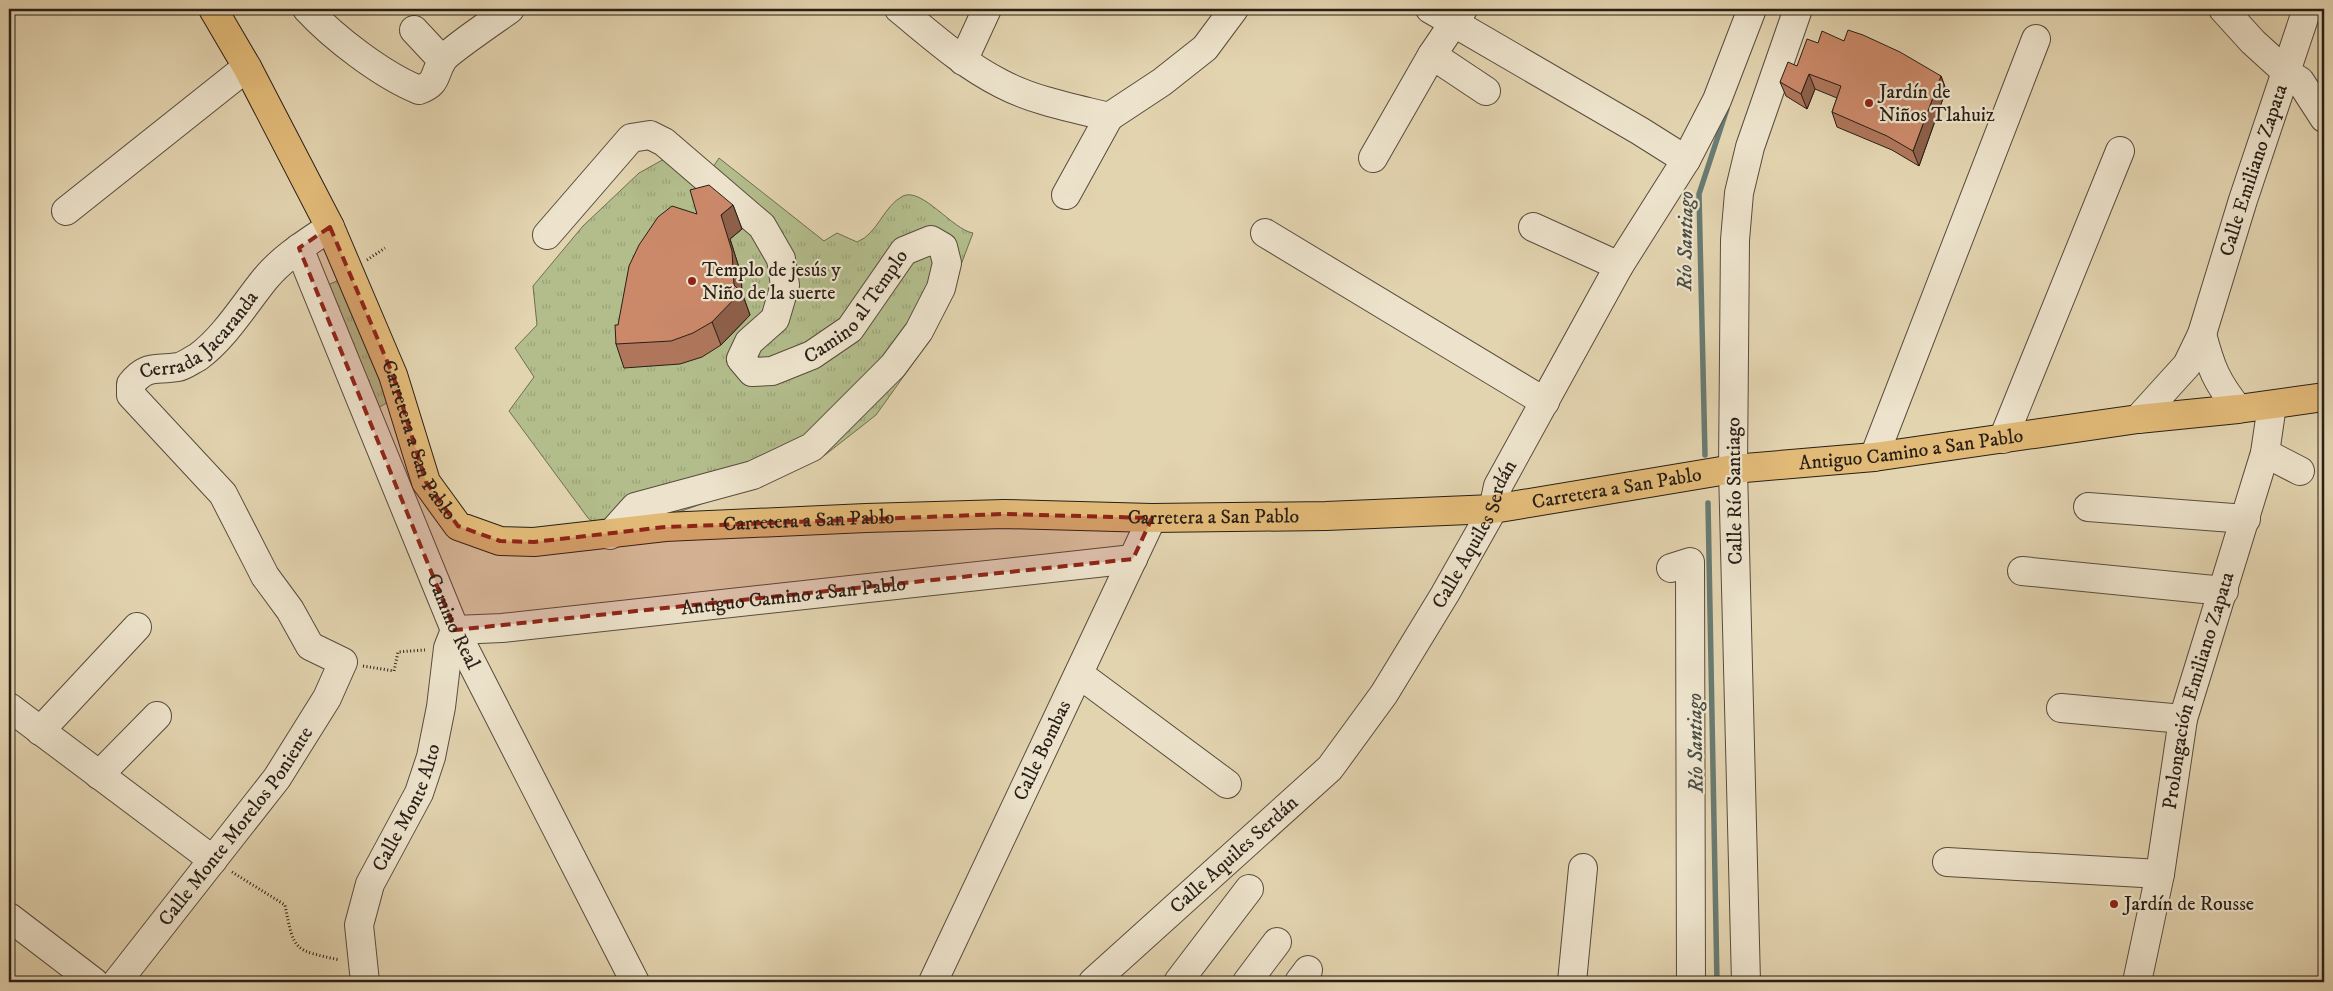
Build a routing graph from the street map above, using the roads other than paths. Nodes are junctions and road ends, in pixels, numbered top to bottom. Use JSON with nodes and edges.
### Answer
{"nodes":[{"id":1,"x":213,"y":9,"type":"edge"},
{"id":2,"x":307,"y":9,"type":"edge"},
{"id":3,"x":510,"y":9,"type":"edge"},
{"id":4,"x":899,"y":9,"type":"edge"},
{"id":5,"x":987,"y":9,"type":"edge"},
{"id":6,"x":1234,"y":9,"type":"edge"},
{"id":7,"x":1752,"y":9,"type":"edge"},
{"id":8,"x":1798,"y":9,"type":"edge"},
{"id":9,"x":2223,"y":9,"type":"edge"},
{"id":10,"x":2307,"y":9,"type":"edge"},
{"id":11,"x":1449,"y":13,"type":"edge"},
{"id":12,"x":414,"y":30,"type":"dead end"},
{"id":13,"x":2036,"y":39,"type":"dead end"},
{"id":14,"x":1432,"y":55,"type":"junction"},
{"id":15,"x":442,"y":60,"type":"junction"},
{"id":16,"x":963,"y":61,"type":"junction"},
{"id":17,"x":247,"y":67,"type":"junction"},
{"id":18,"x":2286,"y":72,"type":"junction"},
{"id":19,"x":1486,"y":91,"type":"dead end"},
{"id":20,"x":1109,"y":117,"type":"junction"},
{"id":21,"x":2324,"y":118,"type":"edge"},
{"id":22,"x":2120,"y":151,"type":"dead end"},
{"id":23,"x":1373,"y":158,"type":"dead end"},
{"id":24,"x":1686,"y":160,"type":"junction"},
{"id":25,"x":1066,"y":195,"type":"dead end"},
{"id":26,"x":66,"y":211,"type":"dead end"},
{"id":27,"x":330,"y":227,"type":"junction"},
{"id":28,"x":1533,"y":227,"type":"dead end"},
{"id":29,"x":1265,"y":233,"type":"dead end"},
{"id":30,"x":547,"y":235,"type":"dead end"},
{"id":31,"x":299,"y":248,"type":"junction"},
{"id":32,"x":1620,"y":266,"type":"junction"},
{"id":33,"x":2202,"y":334,"type":"junction"},
{"id":34,"x":2324,"y":397,"type":"edge"},
{"id":35,"x":1545,"y":402,"type":"junction"},
{"id":36,"x":2272,"y":405,"type":"junction"},
{"id":37,"x":2238,"y":409,"type":"junction"},
{"id":38,"x":2138,"y":419,"type":"junction"},
{"id":39,"x":2003,"y":439,"type":"junction"},
{"id":40,"x":2265,"y":453,"type":"junction"},
{"id":41,"x":1874,"y":457,"type":"junction"},
{"id":42,"x":1733,"y":469,"type":"junction"},
{"id":43,"x":2300,"y":471,"type":"dead end"},
{"id":44,"x":2088,"y":507,"type":"dead end"},
{"id":45,"x":1493,"y":509,"type":"junction"},
{"id":46,"x":1152,"y":518,"type":"junction"},
{"id":47,"x":2246,"y":519,"type":"junction"},
{"id":48,"x":610,"y":535,"type":"junction"},
{"id":49,"x":1133,"y":559,"type":"junction"},
{"id":50,"x":1670,"y":568,"type":"dead end"},
{"id":51,"x":2022,"y":571,"type":"dead end"},
{"id":52,"x":2224,"y":591,"type":"junction"},
{"id":53,"x":137,"y":627,"type":"dead end"},
{"id":54,"x":451,"y":639,"type":"junction"},
{"id":55,"x":343,"y":662,"type":"joint"},
{"id":56,"x":1079,"y":674,"type":"junction"},
{"id":57,"x":9,"y":707,"type":"edge"},
{"id":58,"x":2061,"y":708,"type":"dead end"},
{"id":59,"x":157,"y":716,"type":"dead end"},
{"id":60,"x":2183,"y":719,"type":"junction"},
{"id":61,"x":40,"y":731,"type":"junction"},
{"id":62,"x":99,"y":775,"type":"junction"},
{"id":63,"x":1227,"y":784,"type":"dead end"},
{"id":64,"x":212,"y":860,"type":"junction"},
{"id":65,"x":1947,"y":862,"type":"dead end"},
{"id":66,"x":1583,"y":868,"type":"dead end"},
{"id":67,"x":2160,"y":874,"type":"junction"},
{"id":68,"x":1249,"y":889,"type":"dead end"},
{"id":69,"x":9,"y":917,"type":"edge"},
{"id":70,"x":1278,"y":942,"type":"dead end"},
{"id":71,"x":365,"y":974,"type":"edge"},
{"id":72,"x":94,"y":982,"type":"edge"},
{"id":73,"x":117,"y":982,"type":"edge"},
{"id":74,"x":635,"y":982,"type":"edge"},
{"id":75,"x":933,"y":982,"type":"edge"},
{"id":76,"x":1094,"y":982,"type":"edge"},
{"id":77,"x":1178,"y":982,"type":"edge"},
{"id":78,"x":1247,"y":982,"type":"edge"},
{"id":79,"x":1572,"y":982,"type":"edge"},
{"id":80,"x":1691,"y":982,"type":"edge"},
{"id":81,"x":1746,"y":982,"type":"edge"},
{"id":82,"x":2137,"y":982,"type":"edge"}],
"edges":[{"from":1,"to":17,"type":"main road","name":"Carretera a San Pablo"},
{"from":2,"to":15,"type":"street"},
{"from":3,"to":15,"type":"street"},
{"from":4,"to":16,"type":"street"},
{"from":5,"to":16,"type":"street"},
{"from":6,"to":20,"type":"street"},
{"from":7,"to":24,"type":"street","name":"Calle Aquiles Serdán"},
{"from":8,"to":42,"type":"street","name":"Calle Río Santiago"},
{"from":9,"to":18,"type":"street"},
{"from":10,"to":18,"type":"street","name":"Calle Emiliano Zapata"},
{"from":11,"to":14,"type":"street"},
{"from":11,"to":24,"type":"street"},
{"from":12,"to":15,"type":"street"},
{"from":13,"to":41,"type":"street"},
{"from":14,"to":19,"type":"street"},
{"from":14,"to":23,"type":"street"},
{"from":16,"to":20,"type":"street"},
{"from":17,"to":26,"type":"street"},
{"from":17,"to":27,"type":"main road","name":"Carretera a San Pablo"},
{"from":18,"to":21,"type":"street"},
{"from":18,"to":33,"type":"street","name":"Calle Emiliano Zapata"},
{"from":20,"to":25,"type":"street"},
{"from":22,"to":39,"type":"street"},
{"from":24,"to":32,"type":"street","name":"Calle Aquiles Serdán"},
{"from":27,"to":31,"type":"street","name":"Cerrada Jacaranda"},
{"from":27,"to":48,"type":"main road","name":"Carretera a San Pablo"},
{"from":28,"to":32,"type":"street"},
{"from":29,"to":35,"type":"street"},
{"from":30,"to":48,"type":"street","name":"Camino al Templo"},
{"from":31,"to":54,"type":"street","name":"Camino Real"},
{"from":31,"to":55,"type":"street","name":"Cerrada Jacaranda"},
{"from":32,"to":35,"type":"street","name":"Calle Aquiles Serdán"},
{"from":33,"to":37,"type":"street"},
{"from":33,"to":38,"type":"street","name":"Calle Emiliano Zapata"},
{"from":34,"to":36,"type":"main road","name":"Antiguo Camino a San Pablo"},
{"from":35,"to":45,"type":"street","name":"Calle Aquiles Serdán"},
{"from":36,"to":37,"type":"main road","name":"Antiguo Camino a San Pablo"},
{"from":36,"to":40,"type":"street","name":"Prolongación Emiliano Zapata"},
{"from":37,"to":38,"type":"main road","name":"Antiguo Camino a San Pablo"},
{"from":38,"to":39,"type":"main road","name":"Antiguo Camino a San Pablo"},
{"from":39,"to":41,"type":"main road","name":"Antiguo Camino a San Pablo"},
{"from":40,"to":43,"type":"street"},
{"from":40,"to":47,"type":"street","name":"Prolongación Emiliano Zapata"},
{"from":41,"to":42,"type":"main road","name":"Antiguo Camino a San Pablo"},
{"from":42,"to":45,"type":"main road","name":"Carretera a San Pablo"},
{"from":42,"to":81,"type":"street","name":"Calle Río Santiago"},
{"from":44,"to":47,"type":"street"},
{"from":45,"to":46,"type":"main road","name":"Carretera a San Pablo"},
{"from":45,"to":76,"type":"street","name":"Calle Aquiles Serdán"},
{"from":46,"to":48,"type":"main road","name":"Carretera a San Pablo"},
{"from":46,"to":49,"type":"street","name":"Calle Bombas"},
{"from":47,"to":52,"type":"street","name":"Prolongación Emiliano Zapata"},
{"from":49,"to":54,"type":"street","name":"Antiguo Camino a San Pablo"},
{"from":49,"to":56,"type":"street","name":"Calle Bombas"},
{"from":50,"to":80,"type":"street"},
{"from":51,"to":52,"type":"street"},
{"from":52,"to":60,"type":"street","name":"Prolongación Emiliano Zapata"},
{"from":53,"to":61,"type":"street"},
{"from":54,"to":71,"type":"street","name":"Calle Monte Alto"},
{"from":54,"to":74,"type":"street","name":"Camino Real"},
{"from":55,"to":64,"type":"street","name":"Calle Monte Morelos Poniente"},
{"from":56,"to":63,"type":"street"},
{"from":56,"to":75,"type":"street","name":"Calle Bombas"},
{"from":57,"to":61,"type":"street"},
{"from":58,"to":60,"type":"street"},
{"from":59,"to":62,"type":"street"},
{"from":60,"to":67,"type":"street","name":"Prolongación Emiliano Zapata"},
{"from":61,"to":62,"type":"street"},
{"from":62,"to":64,"type":"street"},
{"from":64,"to":73,"type":"street","name":"Calle Monte Morelos Poniente"},
{"from":65,"to":67,"type":"street"},
{"from":66,"to":79,"type":"street"},
{"from":67,"to":82,"type":"street","name":"Prolongación Emiliano Zapata"},
{"from":68,"to":77,"type":"street"},
{"from":69,"to":72,"type":"street"},
{"from":70,"to":78,"type":"street"}]}
